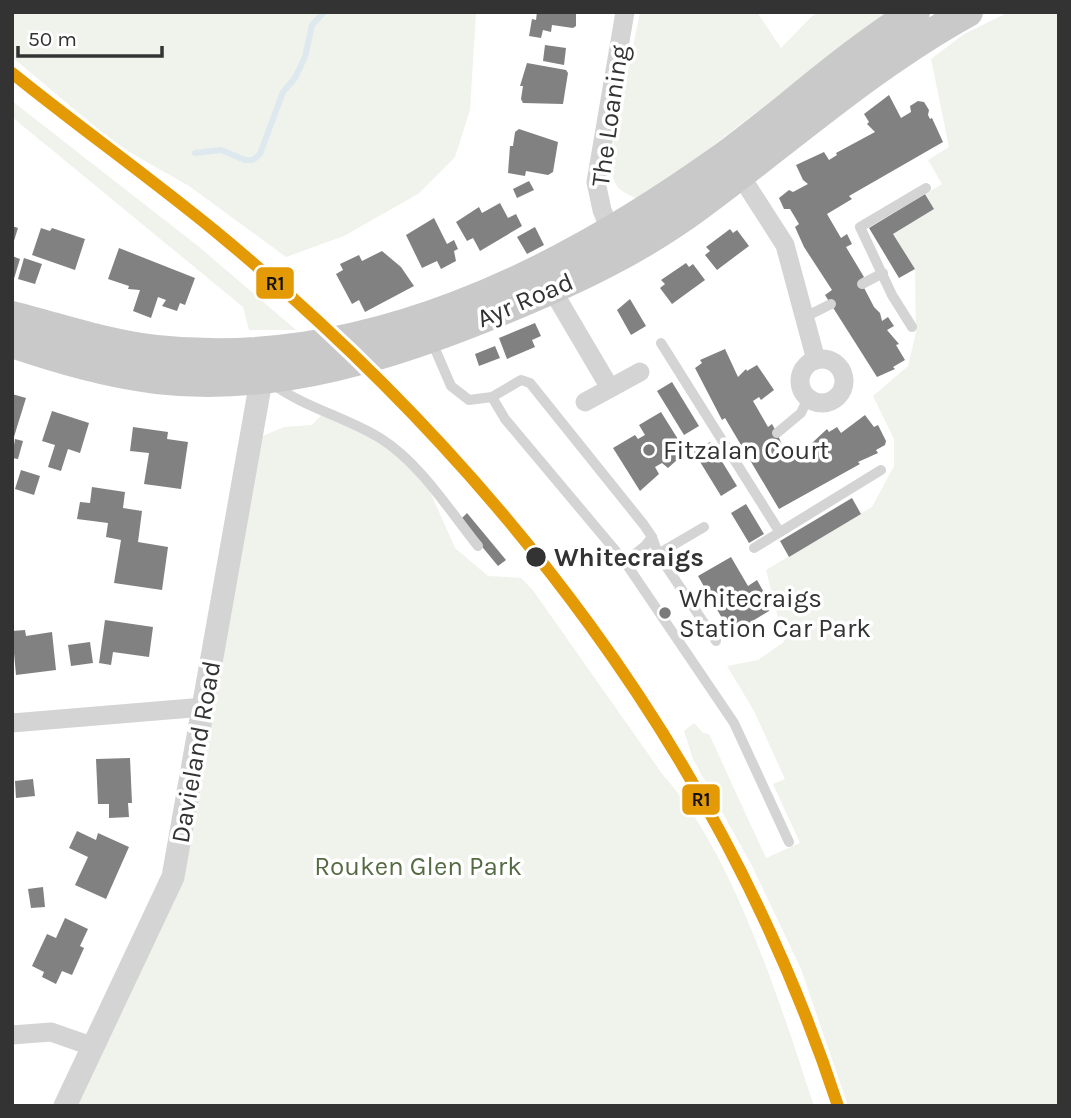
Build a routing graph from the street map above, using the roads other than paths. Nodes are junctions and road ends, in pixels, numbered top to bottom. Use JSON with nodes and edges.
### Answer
{"nodes":[{"id":1,"x":625,"y":12,"type":"edge"},
{"id":2,"x":915,"y":12,"type":"edge"},
{"id":3,"x":968,"y":12,"type":"edge"},
{"id":4,"x":733,"y":164,"type":"junction"},
{"id":5,"x":926,"y":188,"type":"dead end"},
{"id":6,"x":616,"y":244,"type":"junction"},
{"id":7,"x":883,"y":273,"type":"junction"},
{"id":8,"x":546,"y":280,"type":"junction"},
{"id":9,"x":862,"y":284,"type":"dead end"},
{"id":10,"x":831,"y":304,"type":"dead end"},
{"id":11,"x":12,"y":316,"type":"edge"},
{"id":12,"x":805,"y":317,"type":"junction"},
{"id":13,"x":912,"y":327,"type":"dead end"},
{"id":14,"x":428,"y":329,"type":"junction"},
{"id":15,"x":71,"y":331,"type":"junction"},
{"id":16,"x":12,"y":343,"type":"edge"},
{"id":17,"x":661,"y":343,"type":"dead end"},
{"id":18,"x":63,"y":360,"type":"junction"},
{"id":19,"x":816,"y":360,"type":"junction"},
{"id":20,"x":273,"y":363,"type":"junction"},
{"id":21,"x":640,"y":372,"type":"dead end"},
{"id":22,"x":610,"y":388,"type":"junction"},
{"id":23,"x":492,"y":397,"type":"junction"},
{"id":24,"x":808,"y":398,"type":"junction"},
{"id":25,"x":585,"y":402,"type":"dead end"},
{"id":26,"x":777,"y":433,"type":"dead end"},
{"id":27,"x":881,"y":470,"type":"dead end"},
{"id":28,"x":704,"y":527,"type":"dead end"},
{"id":29,"x":779,"y":531,"type":"junction"},
{"id":30,"x":652,"y":537,"type":"junction"},
{"id":31,"x":478,"y":546,"type":"dead end"},
{"id":32,"x":754,"y":548,"type":"dead end"},
{"id":33,"x":658,"y":554,"type":"junction"},
{"id":34,"x":625,"y":562,"type":"junction"},
{"id":35,"x":716,"y":641,"type":"dead end"},
{"id":36,"x":204,"y":706,"type":"junction"},
{"id":37,"x":12,"y":723,"type":"edge"},
{"id":38,"x":789,"y":842,"type":"dead end"},
{"id":39,"x":12,"y":1035,"type":"edge"},
{"id":40,"x":91,"y":1046,"type":"junction"},
{"id":41,"x":65,"y":1106,"type":"edge"}],
"edges":[{"from":1,"to":6,"type":"street","name":"The Loaning"},
{"from":2,"to":4,"type":"main road","name":"Ayr Road"},
{"from":3,"to":4,"type":"main road","name":"Ayr Road"},
{"from":4,"to":6,"type":"main road","name":"Ayr Road"},
{"from":4,"to":12,"type":"street"},
{"from":5,"to":7,"type":"lane"},
{"from":6,"to":8,"type":"main road","name":"Ayr Road"},
{"from":7,"to":9,"type":"lane"},
{"from":7,"to":13,"type":"lane"},
{"from":8,"to":14,"type":"main road","name":"Ayr Road"},
{"from":8,"to":22,"type":"street"},
{"from":10,"to":12,"type":"lane"},
{"from":11,"to":15,"type":"main road","name":"Ayr Road"},
{"from":12,"to":19,"type":"street"},
{"from":14,"to":20,"type":"main road","name":"Ayr Road"},
{"from":14,"to":23,"type":"lane"},
{"from":15,"to":18,"type":"main road"},
{"from":15,"to":20,"type":"main road","name":"Ayr Road"},
{"from":16,"to":18,"type":"main road","name":"Ayr Road"},
{"from":17,"to":29,"type":"lane"},
{"from":18,"to":20,"type":"main road","name":"Ayr Road"},
{"from":19,"to":24,"type":"street"},
{"from":19,"to":24,"type":"street"},
{"from":20,"to":31,"type":"lane"},
{"from":20,"to":36,"type":"street","name":"Davieland Road"},
{"from":21,"to":22,"type":"street"},
{"from":22,"to":25,"type":"street"},
{"from":23,"to":30,"type":"lane"},
{"from":23,"to":34,"type":"lane"},
{"from":24,"to":26,"type":"lane"},
{"from":27,"to":29,"type":"lane"},
{"from":28,"to":33,"type":"lane"},
{"from":29,"to":32,"type":"lane"},
{"from":30,"to":33,"type":"lane"},
{"from":30,"to":34,"type":"lane"},
{"from":33,"to":35,"type":"lane"},
{"from":34,"to":38,"type":"lane"},
{"from":36,"to":37,"type":"street"},
{"from":36,"to":40,"type":"street","name":"Davieland Road"},
{"from":39,"to":40,"type":"street"},
{"from":40,"to":41,"type":"street","name":"Davieland Road"}]}
